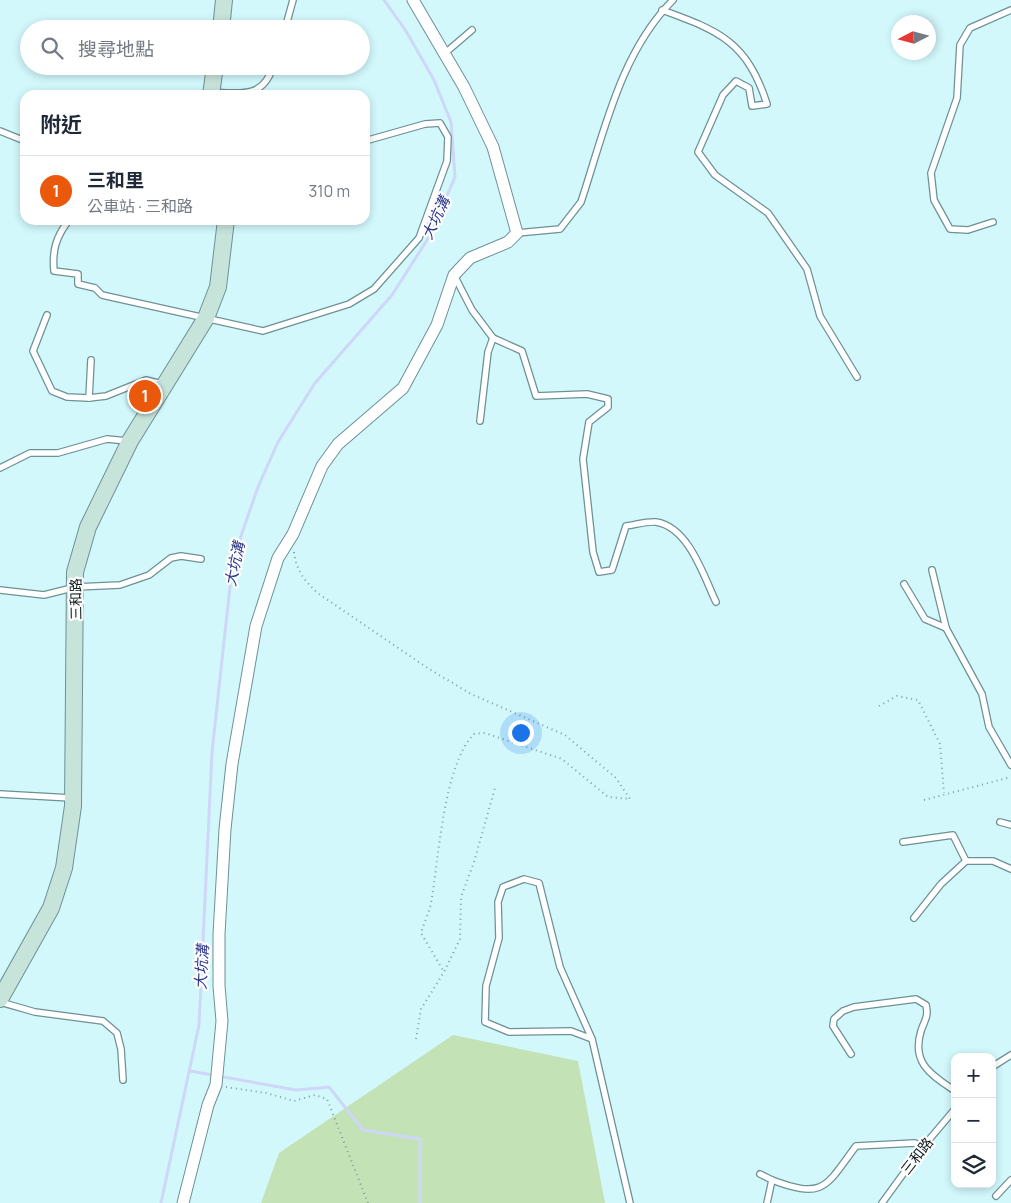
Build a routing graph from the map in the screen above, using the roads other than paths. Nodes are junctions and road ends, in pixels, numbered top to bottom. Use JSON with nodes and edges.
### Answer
{"nodes":[{"id":1,"x":224,"y":0,"type":"edge"},
{"id":2,"x":293,"y":0,"type":"edge"},
{"id":3,"x":413,"y":0,"type":"edge"},
{"id":4,"x":672,"y":0,"type":"edge"},
{"id":5,"x":662,"y":10,"type":"junction"},
{"id":6,"x":1011,"y":10,"type":"edge"},
{"id":7,"x":222,"y":20,"type":"edge"},
{"id":8,"x":287,"y":20,"type":"edge"},
{"id":9,"x":472,"y":30,"type":"dead end"},
{"id":10,"x":444,"y":54,"type":"junction"},
{"id":11,"x":214,"y":75,"type":"edge"},
{"id":12,"x":271,"y":75,"type":"edge"},
{"id":13,"x":211,"y":90,"type":"edge"},
{"id":14,"x":255,"y":90,"type":"edge"},
{"id":15,"x":0,"y":130,"type":"edge"},
{"id":16,"x":20,"y":139,"type":"edge"},
{"id":17,"x":370,"y":139,"type":"edge"},
{"id":18,"x":993,"y":222,"type":"dead end"},
{"id":19,"x":66,"y":225,"type":"edge"},
{"id":20,"x":225,"y":225,"type":"edge"},
{"id":21,"x":517,"y":233,"type":"junction"},
{"id":22,"x":454,"y":275,"type":"junction"},
{"id":23,"x":47,"y":315,"type":"dead end"},
{"id":24,"x":206,"y":318,"type":"junction"},
{"id":25,"x":493,"y":338,"type":"junction"},
{"id":26,"x":91,"y":360,"type":"dead end"},
{"id":27,"x":857,"y":377,"type":"dead end"},
{"id":28,"x":163,"y":385,"type":"junction"},
{"id":29,"x":89,"y":398,"type":"junction"},
{"id":30,"x":480,"y":421,"type":"dead end"},
{"id":31,"x":130,"y":441,"type":"junction"},
{"id":32,"x":0,"y":468,"type":"edge"},
{"id":33,"x":201,"y":559,"type":"dead end"},
{"id":34,"x":932,"y":570,"type":"dead end"},
{"id":35,"x":904,"y":584,"type":"dead end"},
{"id":36,"x":76,"y":587,"type":"junction"},
{"id":37,"x":0,"y":590,"type":"edge"},
{"id":38,"x":716,"y":602,"type":"dead end"},
{"id":39,"x":946,"y":628,"type":"junction"},
{"id":40,"x":1011,"y":765,"type":"edge"},
{"id":41,"x":0,"y":794,"type":"edge"},
{"id":42,"x":73,"y":798,"type":"junction"},
{"id":43,"x":1000,"y":822,"type":"dead end"},
{"id":44,"x":1011,"y":824,"type":"edge"},
{"id":45,"x":903,"y":842,"type":"dead end"},
{"id":46,"x":966,"y":861,"type":"junction"},
{"id":47,"x":1011,"y":868,"type":"edge"},
{"id":48,"x":914,"y":918,"type":"dead end"},
{"id":49,"x":0,"y":1000,"type":"edge"},
{"id":50,"x":592,"y":1039,"type":"junction"},
{"id":51,"x":851,"y":1054,"type":"dead end"},
{"id":52,"x":1010,"y":1057,"type":"edge"},
{"id":53,"x":996,"y":1065,"type":"edge"},
{"id":54,"x":123,"y":1080,"type":"dead end"},
{"id":55,"x":951,"y":1088,"type":"edge"},
{"id":56,"x":951,"y":1115,"type":"edge"},
{"id":57,"x":922,"y":1148,"type":"junction"},
{"id":58,"x":760,"y":1174,"type":"dead end"},
{"id":59,"x":772,"y":1180,"type":"junction"},
{"id":60,"x":1011,"y":1180,"type":"edge"},
{"id":61,"x":996,"y":1196,"type":"dead end"},
{"id":62,"x":183,"y":1203,"type":"edge"},
{"id":63,"x":630,"y":1203,"type":"edge"},
{"id":64,"x":767,"y":1203,"type":"edge"},
{"id":65,"x":882,"y":1203,"type":"edge"}],
"edges":[{"from":1,"to":7,"type":"main road"},
{"from":2,"to":8,"type":"lane"},
{"from":3,"to":10,"type":"street"},
{"from":4,"to":5,"type":"lane"},
{"from":5,"to":21,"type":"lane"},
{"from":5,"to":27,"type":"lane"},
{"from":6,"to":18,"type":"lane"},
{"from":9,"to":10,"type":"lane"},
{"from":10,"to":21,"type":"street"},
{"from":11,"to":13,"type":"main road"},
{"from":12,"to":14,"type":"lane"},
{"from":15,"to":16,"type":"lane"},
{"from":17,"to":24,"type":"lane"},
{"from":19,"to":24,"type":"lane"},
{"from":20,"to":24,"type":"main road","name":"三和路"},
{"from":21,"to":22,"type":"street"},
{"from":22,"to":25,"type":"lane"},
{"from":22,"to":62,"type":"street"},
{"from":23,"to":29,"type":"lane"},
{"from":24,"to":28,"type":"main road","name":"三和路"},
{"from":25,"to":30,"type":"lane"},
{"from":25,"to":38,"type":"lane"},
{"from":26,"to":29,"type":"lane"},
{"from":28,"to":29,"type":"lane"},
{"from":28,"to":31,"type":"main road","name":"三和路"},
{"from":31,"to":32,"type":"lane"},
{"from":31,"to":36,"type":"main road","name":"三和路"},
{"from":33,"to":36,"type":"lane"},
{"from":34,"to":39,"type":"lane"},
{"from":35,"to":39,"type":"lane"},
{"from":36,"to":37,"type":"lane"},
{"from":36,"to":42,"type":"main road","name":"三和路"},
{"from":39,"to":40,"type":"lane"},
{"from":41,"to":42,"type":"lane"},
{"from":42,"to":49,"type":"main road","name":"三和路"},
{"from":43,"to":44,"type":"lane"},
{"from":45,"to":46,"type":"lane"},
{"from":46,"to":47,"type":"lane"},
{"from":46,"to":48,"type":"lane"},
{"from":49,"to":54,"type":"lane"},
{"from":50,"to":50,"type":"lane"},
{"from":50,"to":63,"type":"lane"},
{"from":51,"to":55,"type":"lane"},
{"from":52,"to":53,"type":"lane"},
{"from":56,"to":57,"type":"lane","name":"三和路"},
{"from":57,"to":59,"type":"lane"},
{"from":57,"to":65,"type":"lane","name":"三和路"},
{"from":58,"to":59,"type":"lane"},
{"from":59,"to":64,"type":"lane"},
{"from":60,"to":61,"type":"lane"}]}
